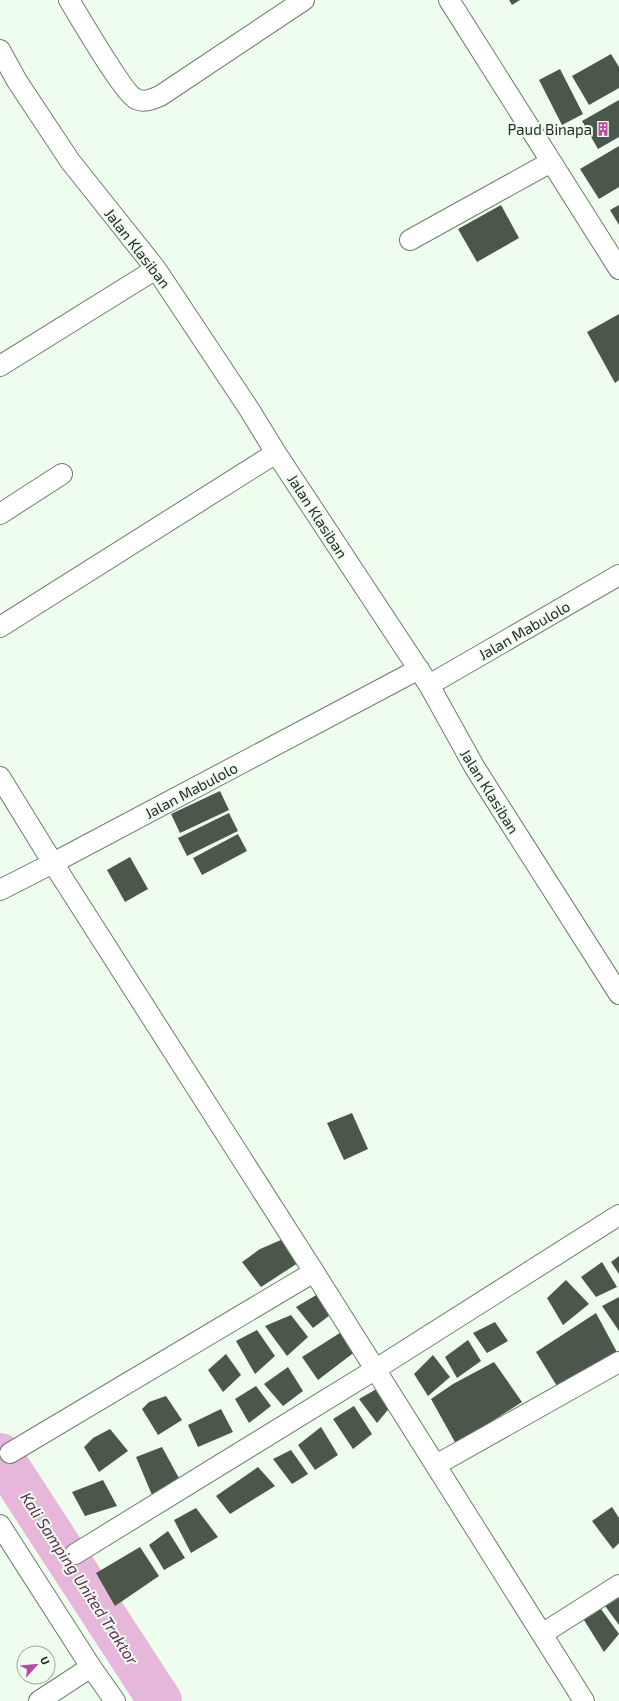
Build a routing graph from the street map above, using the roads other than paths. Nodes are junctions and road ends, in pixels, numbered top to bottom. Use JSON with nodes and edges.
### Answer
{"nodes":[{"id":1,"x":69,"y":0,"type":"edge"},
{"id":2,"x":304,"y":0,"type":"edge"},
{"id":3,"x":449,"y":0,"type":"edge"},
{"id":4,"x":0,"y":50,"type":"edge"},
{"id":5,"x":551,"y":162,"type":"junction"},
{"id":6,"x":410,"y":240,"type":"dead end"},
{"id":7,"x":156,"y":269,"type":"junction"},
{"id":8,"x":619,"y":269,"type":"edge"},
{"id":9,"x":0,"y":366,"type":"edge"},
{"id":10,"x":276,"y":453,"type":"junction"},
{"id":11,"x":62,"y":474,"type":"dead end"},
{"id":12,"x":0,"y":514,"type":"edge"},
{"id":13,"x":619,"y":575,"type":"edge"},
{"id":14,"x":0,"y":627,"type":"edge"},
{"id":15,"x":424,"y":677,"type":"junction"},
{"id":16,"x":0,"y":777,"type":"edge"},
{"id":17,"x":53,"y":863,"type":"junction"},
{"id":18,"x":0,"y":890,"type":"edge"},
{"id":19,"x":619,"y":994,"type":"edge"},
{"id":20,"x":619,"y":1215,"type":"edge"},
{"id":21,"x":314,"y":1272,"type":"junction"},
{"id":22,"x":619,"y":1362,"type":"edge"},
{"id":23,"x":376,"y":1369,"type":"junction"},
{"id":24,"x":10,"y":1453,"type":"dead end"},
{"id":25,"x":436,"y":1465,"type":"junction"},
{"id":26,"x":0,"y":1526,"type":"edge"},
{"id":27,"x":75,"y":1554,"type":"dead end"},
{"id":28,"x":619,"y":1585,"type":"edge"},
{"id":29,"x":542,"y":1634,"type":"junction"},
{"id":30,"x":91,"y":1667,"type":"junction"},
{"id":31,"x":39,"y":1701,"type":"edge"},
{"id":32,"x":115,"y":1701,"type":"edge"},
{"id":33,"x":584,"y":1701,"type":"edge"}],
"edges":[{"from":1,"to":2,"type":"street"},
{"from":3,"to":5,"type":"street"},
{"from":4,"to":7,"type":"street","name":"Jalan Klasiban"},
{"from":5,"to":6,"type":"street"},
{"from":5,"to":8,"type":"street"},
{"from":7,"to":9,"type":"street"},
{"from":7,"to":10,"type":"street","name":"Jalan Klasiban"},
{"from":10,"to":14,"type":"street"},
{"from":10,"to":15,"type":"street","name":"Jalan Klasiban"},
{"from":11,"to":12,"type":"street"},
{"from":13,"to":15,"type":"street","name":"Jalan Mabulolo"},
{"from":15,"to":17,"type":"street","name":"Jalan Mabulolo"},
{"from":15,"to":19,"type":"street","name":"Jalan Klasiban"},
{"from":16,"to":17,"type":"street"},
{"from":17,"to":18,"type":"street","name":"Jalan Mabulolo"},
{"from":17,"to":21,"type":"street"},
{"from":20,"to":23,"type":"street"},
{"from":21,"to":23,"type":"street"},
{"from":21,"to":24,"type":"street"},
{"from":22,"to":25,"type":"street"},
{"from":23,"to":25,"type":"street"},
{"from":23,"to":27,"type":"street"},
{"from":25,"to":29,"type":"street"},
{"from":26,"to":30,"type":"street"},
{"from":28,"to":29,"type":"street"},
{"from":29,"to":33,"type":"street"},
{"from":30,"to":31,"type":"street"},
{"from":30,"to":32,"type":"street"}]}
